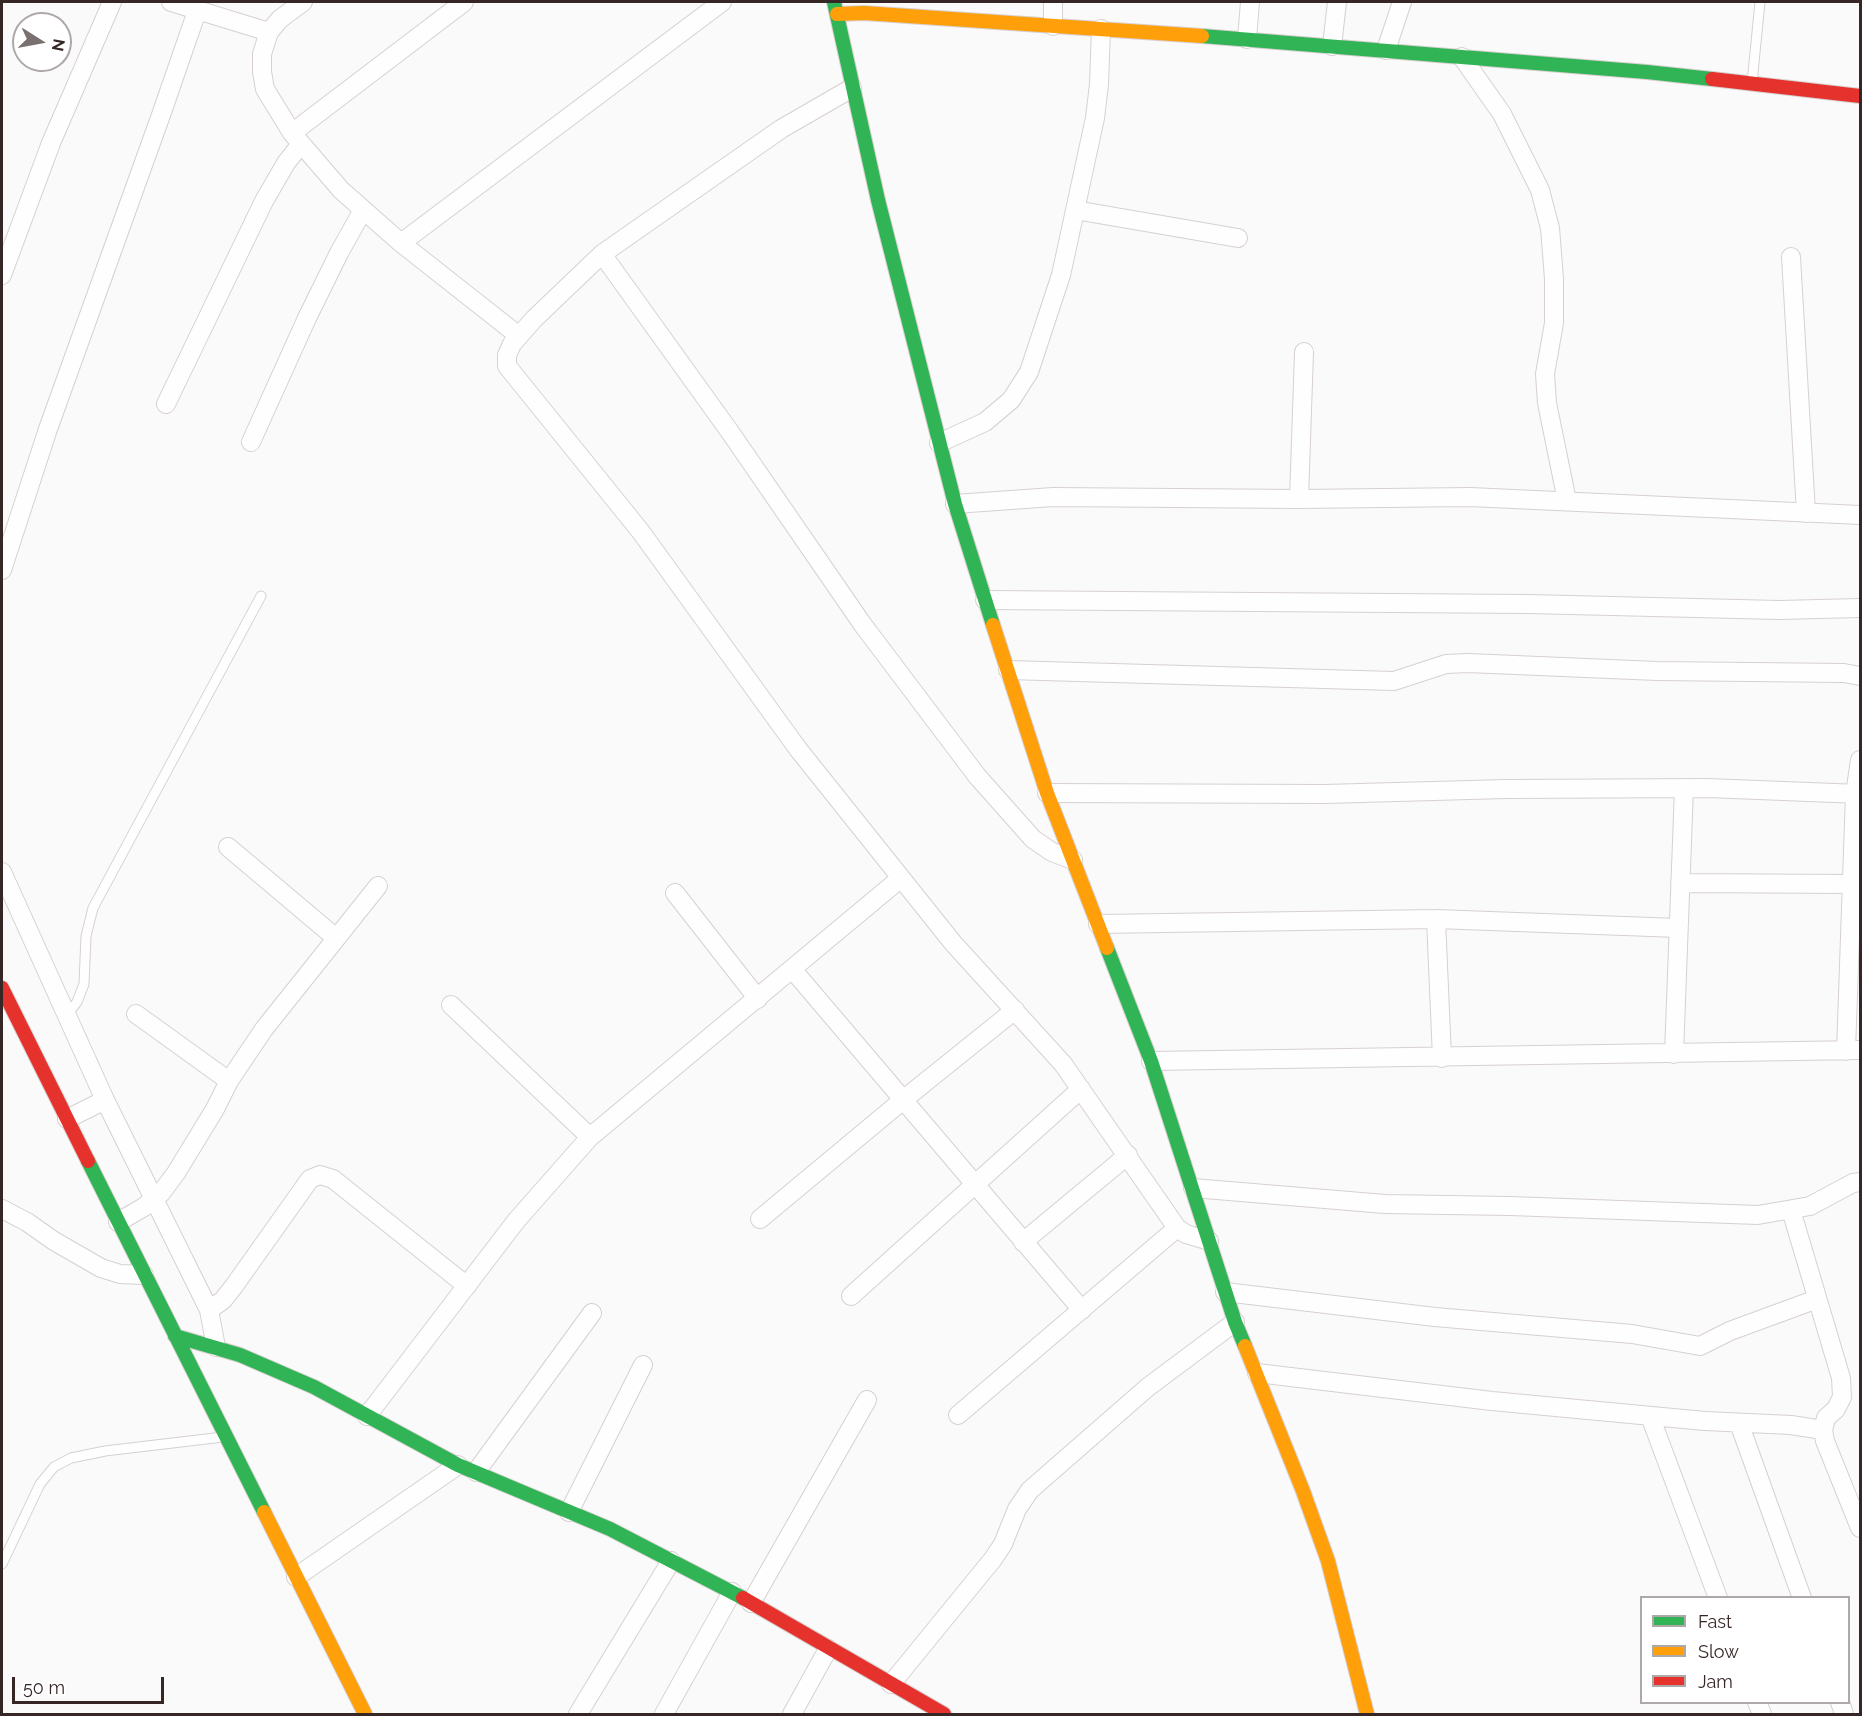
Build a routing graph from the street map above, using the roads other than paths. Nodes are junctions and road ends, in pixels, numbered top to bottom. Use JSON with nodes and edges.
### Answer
{"nodes":[{"id":1,"x":112,"y":2,"type":"edge"},
{"id":2,"x":171,"y":2,"type":"edge"},
{"id":3,"x":303,"y":2,"type":"edge"},
{"id":4,"x":464,"y":2,"type":"edge"},
{"id":5,"x":722,"y":2,"type":"edge"},
{"id":6,"x":1053,"y":2,"type":"edge"},
{"id":7,"x":1250,"y":2,"type":"edge"},
{"id":8,"x":1337,"y":2,"type":"edge"},
{"id":9,"x":1402,"y":2,"type":"edge"},
{"id":10,"x":1760,"y":2,"type":"edge"},
{"id":11,"x":836,"y":8,"type":"edge"},
{"id":12,"x":935,"y":10,"type":"edge"},
{"id":13,"x":197,"y":11,"type":"junction"},
{"id":14,"x":1053,"y":26,"type":"junction"},
{"id":15,"x":1101,"y":29,"type":"junction"},
{"id":16,"x":269,"y":32,"type":"junction"},
{"id":17,"x":1247,"y":39,"type":"junction"},
{"id":18,"x":1332,"y":46,"type":"junction"},
{"id":19,"x":1386,"y":50,"type":"junction"},
{"id":20,"x":1461,"y":57,"type":"junction"},
{"id":21,"x":1752,"y":84,"type":"junction"},
{"id":22,"x":852,"y":88,"type":"junction"},
{"id":23,"x":1860,"y":96,"type":"edge"},
{"id":24,"x":296,"y":138,"type":"junction"},
{"id":25,"x":363,"y":210,"type":"junction"},
{"id":26,"x":1076,"y":210,"type":"junction"},
{"id":27,"x":1238,"y":238,"type":"dead end"},
{"id":28,"x":401,"y":243,"type":"junction"},
{"id":29,"x":602,"y":254,"type":"junction"},
{"id":30,"x":1791,"y":257,"type":"dead end"},
{"id":31,"x":2,"y":275,"type":"edge"},
{"id":32,"x":519,"y":336,"type":"junction"},
{"id":33,"x":1304,"y":352,"type":"dead end"},
{"id":34,"x":166,"y":404,"type":"dead end"},
{"id":35,"x":251,"y":442,"type":"dead end"},
{"id":36,"x":939,"y":443,"type":"junction"},
{"id":37,"x":1299,"y":499,"type":"junction"},
{"id":38,"x":1567,"y":501,"type":"junction"},
{"id":39,"x":955,"y":504,"type":"junction"},
{"id":40,"x":1806,"y":513,"type":"junction"},
{"id":41,"x":1860,"y":515,"type":"edge"},
{"id":42,"x":2,"y":570,"type":"edge"},
{"id":43,"x":261,"y":596,"type":"dead end"},
{"id":44,"x":985,"y":600,"type":"junction"},
{"id":45,"x":1860,"y":608,"type":"edge"},
{"id":46,"x":1008,"y":670,"type":"junction"},
{"id":47,"x":1860,"y":676,"type":"edge"},
{"id":48,"x":1860,"y":760,"type":"edge"},
{"id":49,"x":1684,"y":788,"type":"junction"},
{"id":50,"x":1047,"y":793,"type":"junction"},
{"id":51,"x":1858,"y":794,"type":"edge"},
{"id":52,"x":228,"y":847,"type":"dead end"},
{"id":53,"x":1073,"y":860,"type":"junction"},
{"id":54,"x":2,"y":872,"type":"edge"},
{"id":55,"x":901,"y":878,"type":"junction"},
{"id":56,"x":1680,"y":882,"type":"junction"},
{"id":57,"x":1852,"y":884,"type":"junction"},
{"id":58,"x":378,"y":886,"type":"dead end"},
{"id":59,"x":675,"y":893,"type":"dead end"},
{"id":60,"x":1436,"y":919,"type":"junction"},
{"id":61,"x":1098,"y":924,"type":"junction"},
{"id":62,"x":1678,"y":928,"type":"junction"},
{"id":63,"x":336,"y":938,"type":"junction"},
{"id":64,"x":792,"y":969,"type":"junction"},
{"id":65,"x":2,"y":988,"type":"edge"},
{"id":66,"x":758,"y":999,"type":"junction"},
{"id":67,"x":451,"y":1005,"type":"dead end"},
{"id":68,"x":1015,"y":1010,"type":"junction"},
{"id":69,"x":136,"y":1014,"type":"dead end"},
{"id":70,"x":66,"y":1016,"type":"junction"},
{"id":71,"x":1853,"y":1051,"type":"edge"},
{"id":72,"x":1674,"y":1053,"type":"junction"},
{"id":73,"x":1442,"y":1058,"type":"junction"},
{"id":74,"x":1151,"y":1061,"type":"junction"},
{"id":75,"x":229,"y":1081,"type":"junction"},
{"id":76,"x":1081,"y":1089,"type":"junction"},
{"id":77,"x":105,"y":1100,"type":"junction"},
{"id":78,"x":903,"y":1100,"type":"junction"},
{"id":79,"x":67,"y":1119,"type":"junction"},
{"id":80,"x":591,"y":1137,"type":"junction"},
{"id":81,"x":1128,"y":1155,"type":"junction"},
{"id":82,"x":1860,"y":1182,"type":"edge"},
{"id":83,"x":974,"y":1184,"type":"junction"},
{"id":84,"x":1193,"y":1188,"type":"junction"},
{"id":85,"x":154,"y":1199,"type":"junction"},
{"id":86,"x":2,"y":1209,"type":"edge"},
{"id":87,"x":1791,"y":1210,"type":"junction"},
{"id":88,"x":760,"y":1219,"type":"dead end"},
{"id":89,"x":118,"y":1222,"type":"junction"},
{"id":90,"x":1178,"y":1228,"type":"junction"},
{"id":91,"x":1209,"y":1241,"type":"junction"},
{"id":92,"x":1023,"y":1242,"type":"junction"},
{"id":93,"x":144,"y":1275,"type":"junction"},
{"id":94,"x":467,"y":1286,"type":"junction"},
{"id":95,"x":1225,"y":1292,"type":"junction"},
{"id":96,"x":851,"y":1296,"type":"dead end"},
{"id":97,"x":1817,"y":1299,"type":"junction"},
{"id":98,"x":209,"y":1310,"type":"junction"},
{"id":99,"x":1082,"y":1310,"type":"junction"},
{"id":100,"x":592,"y":1313,"type":"dead end"},
{"id":101,"x":1235,"y":1322,"type":"junction"},
{"id":102,"x":175,"y":1336,"type":"junction"},
{"id":103,"x":216,"y":1347,"type":"junction"},
{"id":104,"x":643,"y":1365,"type":"dead end"},
{"id":105,"x":1257,"y":1373,"type":"junction"},
{"id":106,"x":867,"y":1400,"type":"dead end"},
{"id":107,"x":958,"y":1415,"type":"dead end"},
{"id":108,"x":367,"y":1416,"type":"junction"},
{"id":109,"x":1650,"y":1416,"type":"junction"},
{"id":110,"x":1739,"y":1423,"type":"junction"},
{"id":111,"x":1823,"y":1430,"type":"junction"},
{"id":112,"x":225,"y":1436,"type":"junction"},
{"id":113,"x":458,"y":1465,"type":"junction"},
{"id":114,"x":476,"y":1473,"type":"junction"},
{"id":115,"x":569,"y":1512,"type":"junction"},
{"id":116,"x":1860,"y":1528,"type":"edge"},
{"id":117,"x":671,"y":1560,"type":"junction"},
{"id":118,"x":2,"y":1564,"type":"edge"},
{"id":119,"x":296,"y":1577,"type":"junction"},
{"id":120,"x":732,"y":1592,"type":"junction"},
{"id":121,"x":1717,"y":1596,"type":"edge"},
{"id":122,"x":1801,"y":1596,"type":"edge"},
{"id":123,"x":751,"y":1603,"type":"junction"},
{"id":124,"x":828,"y":1649,"type":"junction"},
{"id":125,"x":891,"y":1684,"type":"junction"},
{"id":126,"x":365,"y":1714,"type":"edge"},
{"id":127,"x":578,"y":1714,"type":"edge"},
{"id":128,"x":664,"y":1714,"type":"edge"},
{"id":129,"x":792,"y":1714,"type":"edge"},
{"id":130,"x":944,"y":1714,"type":"edge"},
{"id":131,"x":1367,"y":1714,"type":"edge"}],
"edges":[{"from":1,"to":31,"type":"street"},
{"from":2,"to":13,"type":"street"},
{"from":3,"to":16,"type":"street"},
{"from":4,"to":24,"type":"street"},
{"from":5,"to":28,"type":"street"},
{"from":6,"to":14,"type":"street"},
{"from":7,"to":17,"type":"street"},
{"from":8,"to":18,"type":"street"},
{"from":9,"to":19,"type":"street"},
{"from":10,"to":21,"type":"lane"},
{"from":11,"to":12,"type":"street"},
{"from":11,"to":22,"type":"street"},
{"from":12,"to":14,"type":"street"},
{"from":13,"to":16,"type":"street"},
{"from":13,"to":42,"type":"street"},
{"from":14,"to":15,"type":"street"},
{"from":15,"to":17,"type":"street"},
{"from":15,"to":26,"type":"street"},
{"from":16,"to":24,"type":"street"},
{"from":17,"to":18,"type":"street"},
{"from":18,"to":19,"type":"street"},
{"from":19,"to":20,"type":"street"},
{"from":20,"to":21,"type":"street"},
{"from":20,"to":38,"type":"street"},
{"from":21,"to":23,"type":"street"},
{"from":22,"to":29,"type":"street"},
{"from":22,"to":36,"type":"street"},
{"from":24,"to":25,"type":"street"},
{"from":24,"to":34,"type":"street"},
{"from":25,"to":28,"type":"street"},
{"from":25,"to":35,"type":"street"},
{"from":26,"to":27,"type":"street"},
{"from":26,"to":36,"type":"street"},
{"from":28,"to":32,"type":"street"},
{"from":29,"to":32,"type":"street"},
{"from":29,"to":53,"type":"street"},
{"from":30,"to":40,"type":"street"},
{"from":32,"to":55,"type":"street"},
{"from":33,"to":37,"type":"street"},
{"from":36,"to":39,"type":"street"},
{"from":37,"to":38,"type":"street"},
{"from":37,"to":39,"type":"street"},
{"from":38,"to":40,"type":"street"},
{"from":39,"to":44,"type":"street"},
{"from":40,"to":41,"type":"street"},
{"from":43,"to":70,"type":"lane"},
{"from":44,"to":45,"type":"street"},
{"from":44,"to":46,"type":"street"},
{"from":46,"to":47,"type":"street"},
{"from":46,"to":50,"type":"street"},
{"from":48,"to":51,"type":"street"},
{"from":49,"to":50,"type":"street"},
{"from":49,"to":51,"type":"street"},
{"from":49,"to":56,"type":"street"},
{"from":50,"to":53,"type":"street"},
{"from":51,"to":57,"type":"street"},
{"from":52,"to":63,"type":"street"},
{"from":53,"to":61,"type":"street"},
{"from":54,"to":70,"type":"street"},
{"from":55,"to":64,"type":"street"},
{"from":55,"to":68,"type":"street"},
{"from":56,"to":57,"type":"street"},
{"from":56,"to":62,"type":"street"},
{"from":57,"to":71,"type":"street"},
{"from":58,"to":63,"type":"street"},
{"from":59,"to":66,"type":"street"},
{"from":60,"to":61,"type":"street"},
{"from":60,"to":62,"type":"street"},
{"from":60,"to":73,"type":"street"},
{"from":61,"to":74,"type":"street"},
{"from":62,"to":72,"type":"street"},
{"from":63,"to":75,"type":"street"},
{"from":64,"to":66,"type":"street"},
{"from":64,"to":78,"type":"street"},
{"from":65,"to":79,"type":"street"},
{"from":66,"to":80,"type":"street"},
{"from":67,"to":80,"type":"street"},
{"from":68,"to":76,"type":"street"},
{"from":68,"to":78,"type":"street"},
{"from":69,"to":75,"type":"street"},
{"from":70,"to":77,"type":"street"},
{"from":71,"to":72,"type":"street"},
{"from":72,"to":73,"type":"street"},
{"from":73,"to":74,"type":"street"},
{"from":74,"to":84,"type":"street"},
{"from":75,"to":85,"type":"street"},
{"from":76,"to":81,"type":"street"},
{"from":76,"to":83,"type":"street"},
{"from":77,"to":79,"type":"street"},
{"from":77,"to":85,"type":"street"},
{"from":78,"to":83,"type":"street"},
{"from":78,"to":88,"type":"street"},
{"from":79,"to":89,"type":"street"},
{"from":80,"to":94,"type":"street"},
{"from":81,"to":90,"type":"street"},
{"from":81,"to":92,"type":"street"},
{"from":82,"to":87,"type":"street"},
{"from":83,"to":92,"type":"street"},
{"from":83,"to":96,"type":"street"},
{"from":84,"to":87,"type":"street"},
{"from":84,"to":91,"type":"street"},
{"from":85,"to":89,"type":"street"},
{"from":85,"to":98,"type":"street"},
{"from":86,"to":93,"type":"street"},
{"from":87,"to":97,"type":"street"},
{"from":89,"to":93,"type":"street"},
{"from":90,"to":91,"type":"street"},
{"from":90,"to":99,"type":"street"},
{"from":91,"to":95,"type":"street"},
{"from":92,"to":99,"type":"street"},
{"from":93,"to":102,"type":"street"},
{"from":94,"to":98,"type":"street"},
{"from":94,"to":108,"type":"street"},
{"from":95,"to":97,"type":"street"},
{"from":95,"to":101,"type":"street"},
{"from":97,"to":111,"type":"street"},
{"from":98,"to":103,"type":"street"},
{"from":99,"to":107,"type":"street"},
{"from":100,"to":114,"type":"street"},
{"from":101,"to":105,"type":"street"},
{"from":101,"to":125,"type":"street"},
{"from":102,"to":103,"type":"street"},
{"from":102,"to":112,"type":"street"},
{"from":103,"to":108,"type":"street"},
{"from":104,"to":115,"type":"street"},
{"from":105,"to":109,"type":"street"},
{"from":105,"to":131,"type":"street"},
{"from":106,"to":123,"type":"street"},
{"from":108,"to":113,"type":"street"},
{"from":109,"to":110,"type":"street"},
{"from":109,"to":121,"type":"street"},
{"from":110,"to":111,"type":"street"},
{"from":110,"to":122,"type":"street"},
{"from":111,"to":116,"type":"street"},
{"from":112,"to":118,"type":"lane"},
{"from":112,"to":119,"type":"street"},
{"from":113,"to":114,"type":"street"},
{"from":113,"to":119,"type":"street"},
{"from":114,"to":115,"type":"street"},
{"from":115,"to":117,"type":"street"},
{"from":117,"to":120,"type":"street"},
{"from":117,"to":127,"type":"street"},
{"from":119,"to":126,"type":"street"},
{"from":120,"to":123,"type":"street"},
{"from":120,"to":128,"type":"street"},
{"from":123,"to":124,"type":"street"},
{"from":124,"to":125,"type":"street"},
{"from":124,"to":129,"type":"street"},
{"from":125,"to":130,"type":"street"}]}
